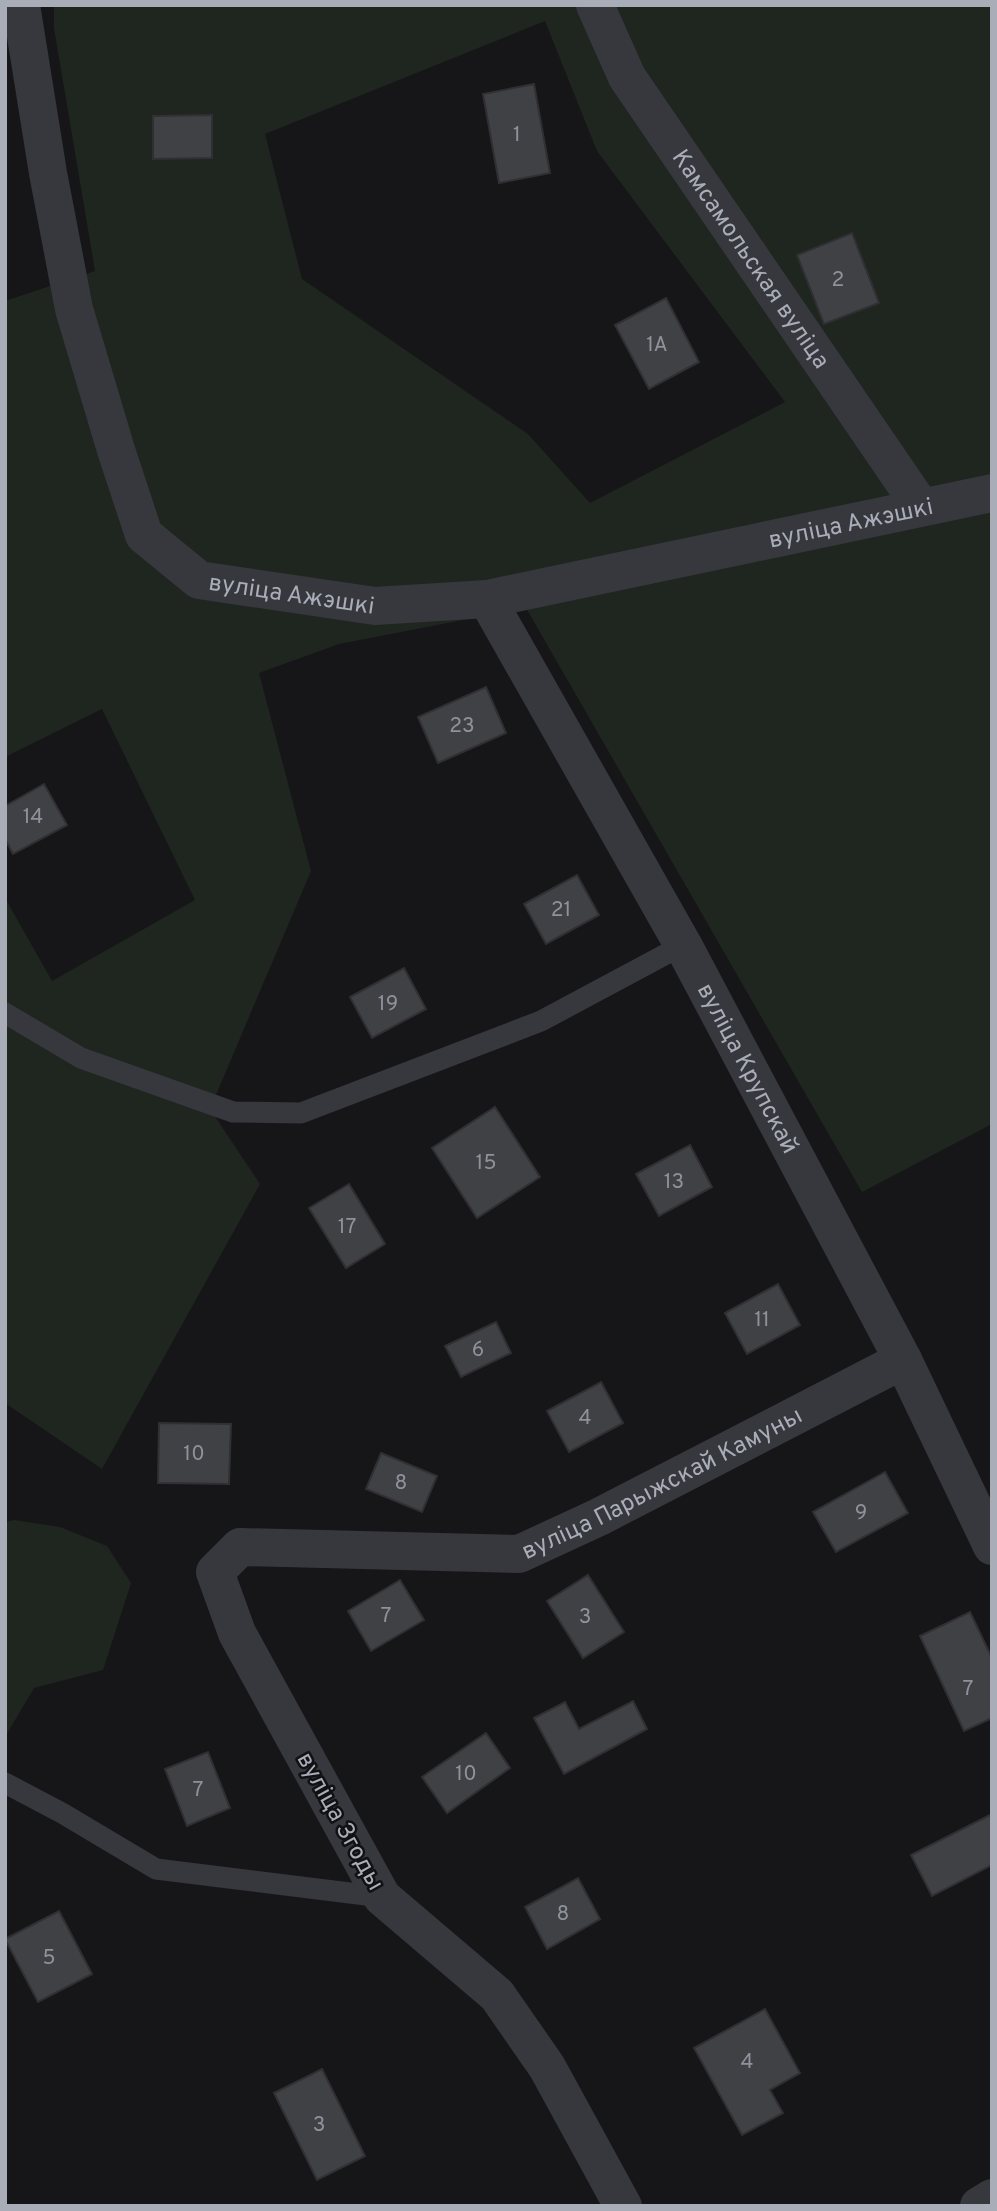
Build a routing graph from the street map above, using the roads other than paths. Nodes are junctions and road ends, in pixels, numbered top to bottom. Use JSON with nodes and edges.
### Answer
{"nodes":[{"id":1,"x":595,"y":5,"type":"edge"},
{"id":2,"x":17,"y":18,"type":"edge"},
{"id":3,"x":992,"y":493,"type":"edge"},
{"id":4,"x":921,"y":506,"type":"junction"},
{"id":5,"x":487,"y":599,"type":"junction"},
{"id":6,"x":683,"y":945,"type":"junction"},
{"id":7,"x":5,"y":1013,"type":"edge"},
{"id":8,"x":902,"y":1360,"type":"junction"},
{"id":9,"x":992,"y":1546,"type":"edge"},
{"id":10,"x":240,"y":1547,"type":"joint"},
{"id":11,"x":5,"y":1783,"type":"edge"},
{"id":12,"x":382,"y":1897,"type":"junction"},
{"id":13,"x":992,"y":2198,"type":"edge"},
{"id":14,"x":623,"y":2206,"type":"edge"},
{"id":15,"x":979,"y":2206,"type":"edge"}],
"edges":[{"from":1,"to":4,"type":"street","name":"Камсамольская вуліца"},
{"from":2,"to":5,"type":"street","name":"вуліца Ажэшкі"},
{"from":3,"to":4,"type":"street","name":"вуліца Ажэшкі"},
{"from":4,"to":5,"type":"street","name":"вуліца Ажэшкі"},
{"from":5,"to":6,"type":"street","name":"вуліца Крупскай"},
{"from":6,"to":7,"type":"lane"},
{"from":6,"to":8,"type":"street","name":"вуліца Крупскай"},
{"from":8,"to":9,"type":"street","name":"вуліца Крупскай"},
{"from":8,"to":10,"type":"street","name":"вуліца Парыжскай Камуны"},
{"from":10,"to":12,"type":"street","name":"вуліца Згоды"},
{"from":11,"to":12,"type":"lane"},
{"from":12,"to":14,"type":"street","name":"вуліца Згоды"},
{"from":13,"to":15,"type":"street"}]}
